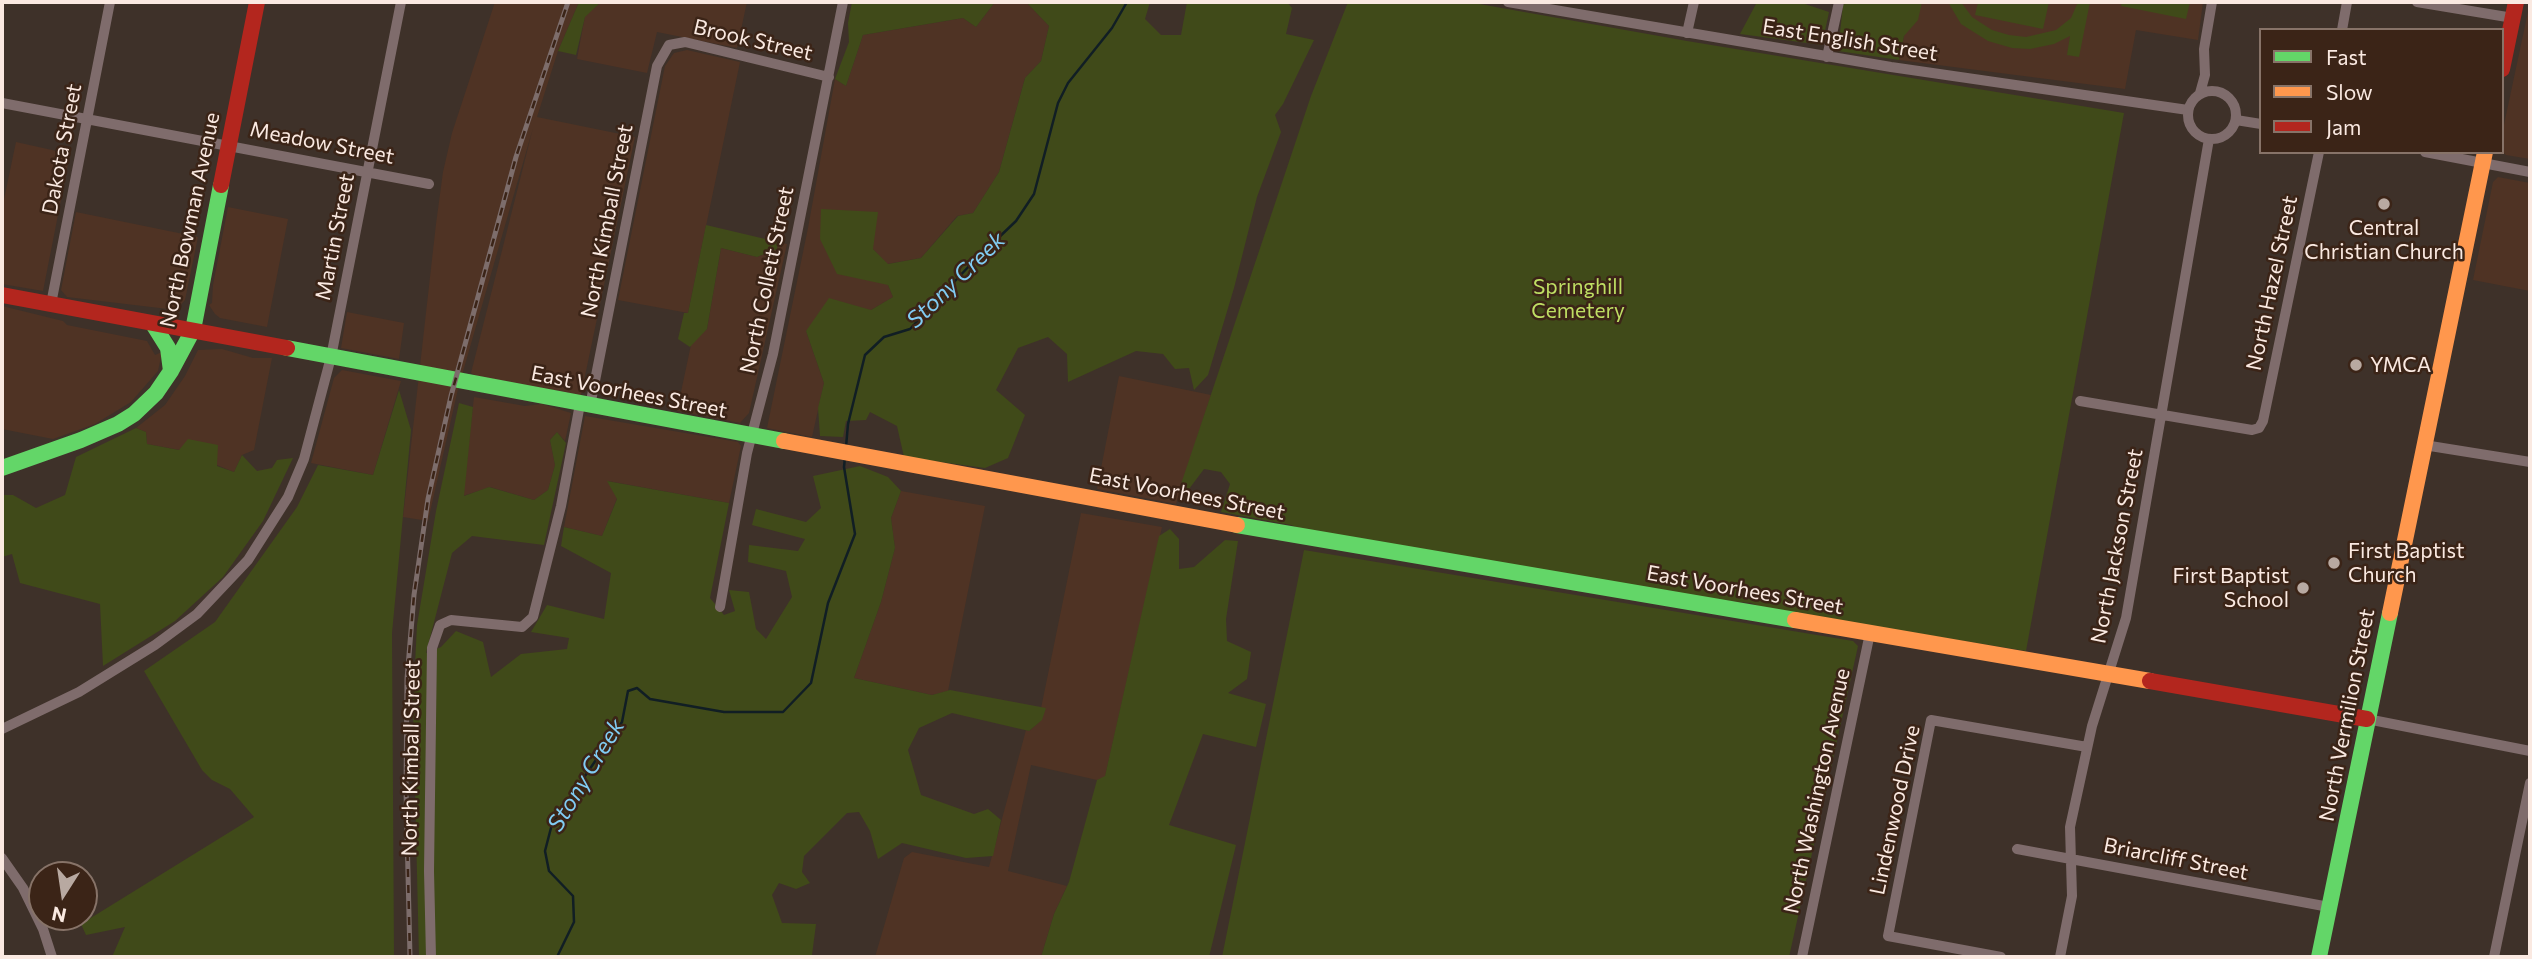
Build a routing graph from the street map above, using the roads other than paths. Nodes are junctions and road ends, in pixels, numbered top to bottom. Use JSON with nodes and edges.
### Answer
{"nodes":[{"id":1,"x":110,"y":2,"type":"edge"},
{"id":2,"x":257,"y":2,"type":"edge"},
{"id":3,"x":401,"y":2,"type":"edge"},
{"id":4,"x":844,"y":2,"type":"edge"},
{"id":5,"x":1508,"y":2,"type":"edge"},
{"id":6,"x":1693,"y":2,"type":"edge"},
{"id":7,"x":1839,"y":2,"type":"edge"},
{"id":8,"x":2212,"y":2,"type":"edge"},
{"id":9,"x":2347,"y":2,"type":"edge"},
{"id":10,"x":2417,"y":2,"type":"edge"},
{"id":11,"x":2516,"y":2,"type":"edge"},
{"id":12,"x":1555,"y":6,"type":"edge"},
{"id":13,"x":2513,"y":18,"type":"junction"},
{"id":14,"x":2342,"y":28,"type":"edge"},
{"id":15,"x":1687,"y":33,"type":"junction"},
{"id":16,"x":669,"y":45,"type":"joint"},
{"id":17,"x":1827,"y":57,"type":"junction"},
{"id":18,"x":2504,"y":60,"type":"edge"},
{"id":19,"x":829,"y":77,"type":"junction"},
{"id":20,"x":2200,"y":93,"type":"junction"},
{"id":21,"x":2,"y":103,"type":"edge"},
{"id":22,"x":2188,"y":110,"type":"junction"},
{"id":23,"x":88,"y":119,"type":"junction"},
{"id":24,"x":2236,"y":120,"type":"junction"},
{"id":25,"x":2259,"y":124,"type":"edge"},
{"id":26,"x":2208,"y":139,"type":"junction"},
{"id":27,"x":228,"y":145,"type":"junction"},
{"id":28,"x":2319,"y":154,"type":"edge"},
{"id":29,"x":2448,"y":154,"type":"edge"},
{"id":30,"x":2483,"y":157,"type":"edge"},
{"id":31,"x":368,"y":171,"type":"junction"},
{"id":32,"x":2530,"y":172,"type":"edge"},
{"id":33,"x":429,"y":184,"type":"dead end"},
{"id":34,"x":2,"y":295,"type":"edge"},
{"id":35,"x":51,"y":304,"type":"junction"},
{"id":36,"x":153,"y":324,"type":"junction"},
{"id":37,"x":193,"y":330,"type":"junction"},
{"id":38,"x":331,"y":357,"type":"junction"},
{"id":39,"x":172,"y":371,"type":"junction"},
{"id":40,"x":2080,"y":401,"type":"dead end"},
{"id":41,"x":585,"y":405,"type":"junction"},
{"id":42,"x":2162,"y":416,"type":"junction"},
{"id":43,"x":752,"y":436,"type":"junction"},
{"id":44,"x":2424,"y":445,"type":"junction"},
{"id":45,"x":2530,"y":462,"type":"edge"},
{"id":46,"x":2,"y":468,"type":"edge"},
{"id":47,"x":720,"y":607,"type":"dead end"},
{"id":48,"x":1870,"y":633,"type":"junction"},
{"id":49,"x":2109,"y":674,"type":"junction"},
{"id":50,"x":2367,"y":719,"type":"junction"},
{"id":51,"x":2,"y":729,"type":"edge"},
{"id":52,"x":2087,"y":747,"type":"junction"},
{"id":53,"x":2530,"y":751,"type":"edge"},
{"id":54,"x":2530,"y":783,"type":"edge"},
{"id":55,"x":2017,"y":849,"type":"dead end"},
{"id":56,"x":2,"y":858,"type":"edge"},
{"id":57,"x":2071,"y":859,"type":"junction"},
{"id":58,"x":2329,"y":907,"type":"junction"},
{"id":59,"x":52,"y":957,"type":"edge"},
{"id":60,"x":431,"y":957,"type":"edge"},
{"id":61,"x":1802,"y":957,"type":"edge"},
{"id":62,"x":2001,"y":957,"type":"edge"},
{"id":63,"x":2060,"y":957,"type":"edge"},
{"id":64,"x":2319,"y":957,"type":"edge"},
{"id":65,"x":2494,"y":957,"type":"edge"}],
"edges":[{"from":1,"to":23,"type":"street","name":"Dakota Street"},
{"from":2,"to":27,"type":"main road","name":"North Bowman Avenue"},
{"from":3,"to":31,"type":"street","name":"Martin Street"},
{"from":4,"to":19,"type":"street","name":"North Collett Street"},
{"from":5,"to":12,"type":"street","name":"East English Street"},
{"from":6,"to":15,"type":"street"},
{"from":7,"to":17,"type":"street"},
{"from":8,"to":20,"type":"street"},
{"from":9,"to":14,"type":"street"},
{"from":10,"to":13,"type":"street"},
{"from":11,"to":13,"type":"main road"},
{"from":12,"to":15,"type":"street","name":"East English Street"},
{"from":13,"to":18,"type":"main road"},
{"from":15,"to":17,"type":"street","name":"East English Street"},
{"from":16,"to":19,"type":"street","name":"Brook Street"},
{"from":16,"to":41,"type":"street","name":"North Kimball Street"},
{"from":17,"to":22,"type":"street","name":"East English Street"},
{"from":19,"to":43,"type":"street","name":"North Collett Street"},
{"from":20,"to":22,"type":"street"},
{"from":20,"to":24,"type":"street"},
{"from":21,"to":23,"type":"street","name":"Meadow Street"},
{"from":22,"to":26,"type":"street"},
{"from":23,"to":27,"type":"street","name":"Meadow Street"},
{"from":23,"to":35,"type":"street","name":"Dakota Street"},
{"from":24,"to":25,"type":"street"},
{"from":24,"to":26,"type":"street"},
{"from":26,"to":42,"type":"street","name":"North Jackson Street"},
{"from":27,"to":31,"type":"street","name":"Meadow Street"},
{"from":27,"to":37,"type":"main road","name":"North Bowman Avenue"},
{"from":28,"to":42,"type":"street","name":"North Hazel Street"},
{"from":29,"to":30,"type":"street"},
{"from":30,"to":32,"type":"street"},
{"from":30,"to":44,"type":"main road","name":"North Vermilion Street"},
{"from":31,"to":33,"type":"street","name":"Meadow Street"},
{"from":31,"to":38,"type":"street","name":"Martin Street"},
{"from":34,"to":35,"type":"main road","name":"East Voorhees Street"},
{"from":35,"to":36,"type":"main road","name":"East Voorhees Street"},
{"from":36,"to":37,"type":"main road","name":"East Voorhees Street"},
{"from":36,"to":39,"type":"main road"},
{"from":37,"to":38,"type":"main road","name":"East Voorhees Street"},
{"from":37,"to":39,"type":"main road","name":"North Bowman Avenue"},
{"from":38,"to":41,"type":"main road","name":"East Voorhees Street"},
{"from":38,"to":51,"type":"street","name":"Martin Street"},
{"from":39,"to":46,"type":"main road","name":"North Bowman Avenue"},
{"from":40,"to":42,"type":"street"},
{"from":41,"to":43,"type":"main road","name":"East Voorhees Street"},
{"from":41,"to":60,"type":"street","name":"North Kimball Street"},
{"from":42,"to":49,"type":"street","name":"North Jackson Street"},
{"from":43,"to":47,"type":"street","name":"North Collett Street"},
{"from":43,"to":48,"type":"main road","name":"East Voorhees Street"},
{"from":44,"to":45,"type":"street"},
{"from":44,"to":50,"type":"main road","name":"North Vermilion Street"},
{"from":48,"to":49,"type":"main road","name":"East Voorhees Street"},
{"from":48,"to":61,"type":"street","name":"North Washington Avenue"},
{"from":49,"to":50,"type":"main road","name":"East Voorhees Street"},
{"from":49,"to":52,"type":"street","name":"North Jackson Street"},
{"from":50,"to":53,"type":"street"},
{"from":50,"to":58,"type":"main road","name":"North Vermilion Street"},
{"from":52,"to":57,"type":"street","name":"North Jackson Street"},
{"from":52,"to":62,"type":"street","name":"Lindenwood Drive"},
{"from":54,"to":65,"type":"street"},
{"from":55,"to":57,"type":"street","name":"Briarcliff Street"},
{"from":56,"to":59,"type":"street"},
{"from":57,"to":58,"type":"street","name":"Briarcliff Street"},
{"from":57,"to":63,"type":"street","name":"North Jackson Street"},
{"from":58,"to":64,"type":"main road","name":"North Vermilion Street"}]}
